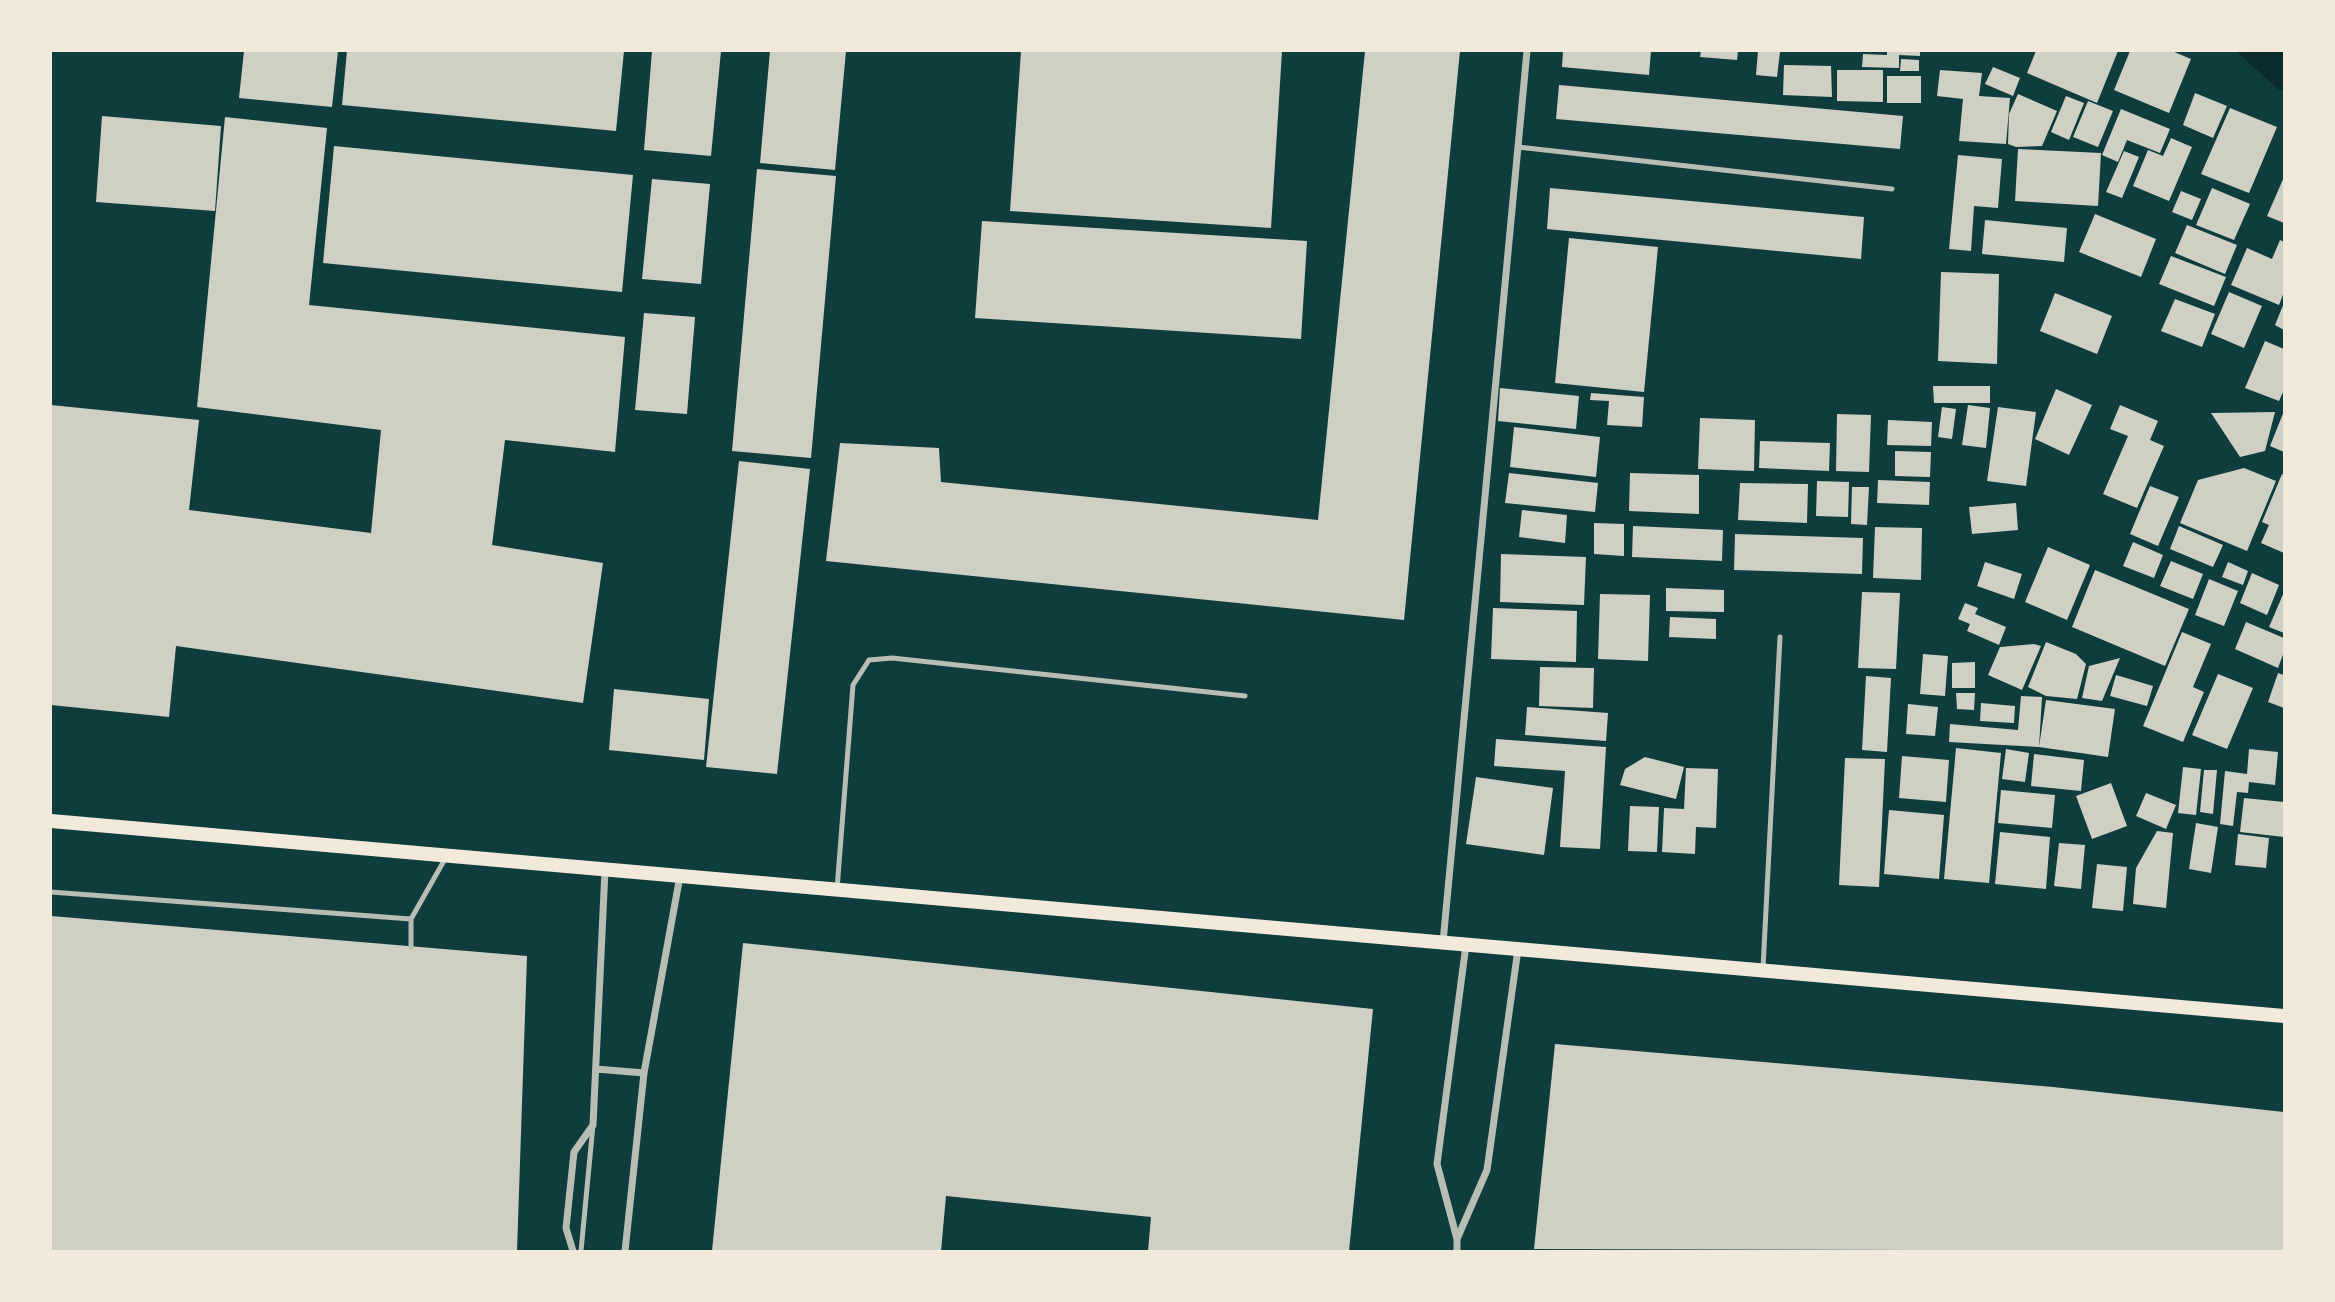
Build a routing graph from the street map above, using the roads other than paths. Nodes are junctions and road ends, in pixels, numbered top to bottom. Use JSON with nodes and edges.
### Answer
{"nodes":[{"id":1,"x":1527,"y":51,"type":"edge"},
{"id":2,"x":1518,"y":147,"type":"junction"},
{"id":3,"x":1892,"y":189,"type":"dead end"},
{"id":4,"x":1780,"y":637,"type":"dead end"},
{"id":5,"x":1245,"y":696,"type":"dead end"},
{"id":6,"x":51,"y":821,"type":"edge"},
{"id":7,"x":447,"y":855,"type":"junction"},
{"id":8,"x":605,"y":869,"type":"junction"},
{"id":9,"x":680,"y":876,"type":"junction"},
{"id":10,"x":837,"y":889,"type":"junction"},
{"id":11,"x":51,"y":892,"type":"edge"},
{"id":12,"x":411,"y":919,"type":"junction"},
{"id":13,"x":1443,"y":943,"type":"junction"},
{"id":14,"x":1466,"y":944,"type":"junction"},
{"id":15,"x":411,"y":947,"type":"dead end"},
{"id":16,"x":1518,"y":949,"type":"junction"},
{"id":17,"x":1763,"y":971,"type":"junction"},
{"id":18,"x":2284,"y":1016,"type":"edge"},
{"id":19,"x":596,"y":1069,"type":"junction"},
{"id":20,"x":644,"y":1073,"type":"junction"},
{"id":21,"x":593,"y":1125,"type":"junction"},
{"id":22,"x":1457,"y":1240,"type":"junction"},
{"id":23,"x":573,"y":1251,"type":"edge"},
{"id":24,"x":581,"y":1251,"type":"edge"},
{"id":25,"x":625,"y":1251,"type":"edge"},
{"id":26,"x":1457,"y":1251,"type":"edge"}],
"edges":[{"from":1,"to":2,"type":"street"},
{"from":2,"to":3,"type":"lane"},
{"from":2,"to":13,"type":"street"},
{"from":4,"to":17,"type":"lane"},
{"from":5,"to":10,"type":"lane"},
{"from":6,"to":7,"type":"main road"},
{"from":7,"to":8,"type":"main road"},
{"from":7,"to":12,"type":"lane"},
{"from":8,"to":9,"type":"main road"},
{"from":8,"to":19,"type":"street"},
{"from":9,"to":10,"type":"main road"},
{"from":9,"to":20,"type":"street"},
{"from":10,"to":13,"type":"main road"},
{"from":11,"to":12,"type":"lane"},
{"from":12,"to":15,"type":"lane"},
{"from":13,"to":14,"type":"main road"},
{"from":14,"to":16,"type":"main road"},
{"from":14,"to":22,"type":"street"},
{"from":16,"to":17,"type":"main road"},
{"from":16,"to":22,"type":"street"},
{"from":17,"to":18,"type":"main road"},
{"from":19,"to":20,"type":"street"},
{"from":19,"to":21,"type":"street"},
{"from":20,"to":25,"type":"street"},
{"from":21,"to":23,"type":"street"},
{"from":21,"to":24,"type":"lane"},
{"from":22,"to":26,"type":"street"}]}
